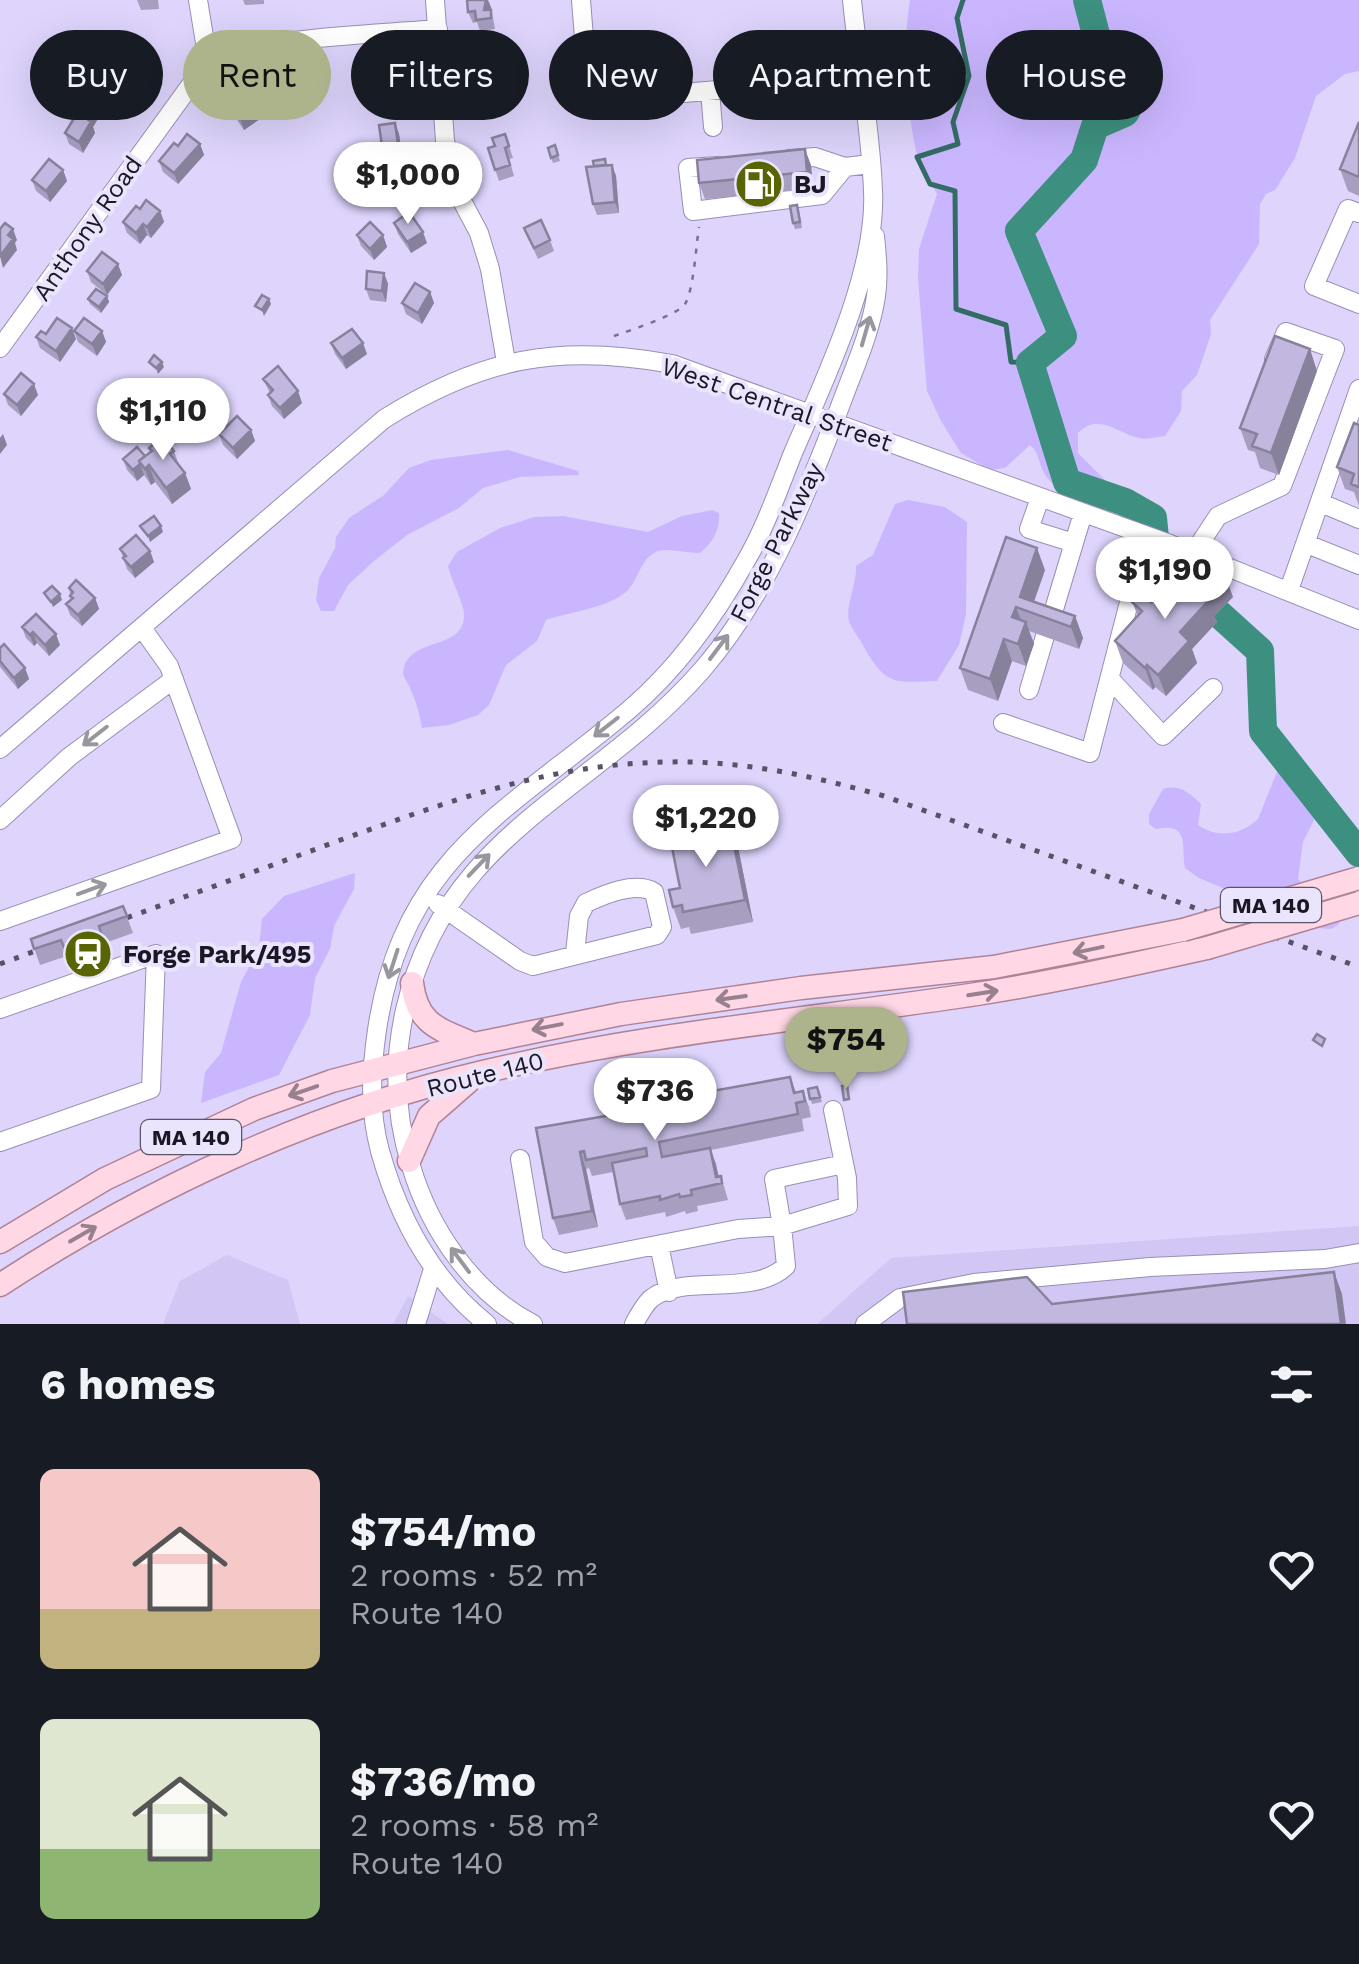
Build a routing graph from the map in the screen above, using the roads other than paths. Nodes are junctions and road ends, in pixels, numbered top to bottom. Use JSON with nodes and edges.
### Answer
{"nodes":[{"id":1,"x":198,"y":0,"type":"edge"},
{"id":2,"x":435,"y":0,"type":"edge"},
{"id":3,"x":581,"y":0,"type":"edge"},
{"id":4,"x":852,"y":0,"type":"edge"},
{"id":5,"x":438,"y":28,"type":"junction"},
{"id":6,"x":203,"y":30,"type":"edge"},
{"id":7,"x":855,"y":30,"type":"edge"},
{"id":8,"x":331,"y":39,"type":"edge"},
{"id":9,"x":710,"y":91,"type":"junction"},
{"id":10,"x":713,"y":91,"type":"edge"},
{"id":11,"x":183,"y":95,"type":"edge"},
{"id":12,"x":865,"y":120,"type":"edge"},
{"id":13,"x":713,"y":128,"type":"dead end"},
{"id":14,"x":779,"y":160,"type":"edge"},
{"id":15,"x":742,"y":164,"type":"edge"},
{"id":16,"x":870,"y":164,"type":"junction"},
{"id":17,"x":845,"y":167,"type":"junction"},
{"id":18,"x":872,"y":205,"type":"junction"},
{"id":19,"x":1359,"y":213,"type":"edge"},
{"id":20,"x":1359,"y":304,"type":"edge"},
{"id":21,"x":0,"y":348,"type":"edge"},
{"id":22,"x":506,"y":362,"type":"junction"},
{"id":23,"x":1265,"y":380,"type":"edge"},
{"id":24,"x":1359,"y":389,"type":"edge"},
{"id":25,"x":809,"y":415,"type":"junction"},
{"id":26,"x":834,"y":423,"type":"junction"},
{"id":27,"x":1040,"y":498,"type":"junction"},
{"id":28,"x":1321,"y":503,"type":"junction"},
{"id":29,"x":1082,"y":513,"type":"junction"},
{"id":30,"x":1359,"y":519,"type":"edge"},
{"id":31,"x":1140,"y":534,"type":"junction"},
{"id":32,"x":1074,"y":543,"type":"junction"},
{"id":33,"x":1307,"y":544,"type":"junction"},
{"id":34,"x":1193,"y":554,"type":"junction"},
{"id":35,"x":1359,"y":566,"type":"edge"},
{"id":36,"x":1289,"y":590,"type":"junction"},
{"id":37,"x":1359,"y":620,"type":"edge"},
{"id":38,"x":142,"y":628,"type":"junction"},
{"id":39,"x":174,"y":679,"type":"junction"},
{"id":40,"x":1110,"y":679,"type":"junction"},
{"id":41,"x":1213,"y":688,"type":"dead end"},
{"id":42,"x":1029,"y":690,"type":"dead end"},
{"id":43,"x":1003,"y":724,"type":"dead end"},
{"id":44,"x":0,"y":748,"type":"edge"},
{"id":45,"x":0,"y":820,"type":"edge"},
{"id":46,"x":1359,"y":878,"type":"edge"},
{"id":47,"x":426,"y":895,"type":"junction"},
{"id":48,"x":1359,"y":904,"type":"edge"},
{"id":49,"x":444,"y":909,"type":"junction"},
{"id":50,"x":0,"y":922,"type":"edge"},
{"id":51,"x":575,"y":953,"type":"junction"},
{"id":52,"x":412,"y":983,"type":"junction"},
{"id":53,"x":0,"y":1009,"type":"edge"},
{"id":54,"x":474,"y":1044,"type":"junction"},
{"id":55,"x":397,"y":1065,"type":"junction"},
{"id":56,"x":372,"y":1071,"type":"junction"},
{"id":57,"x":481,"y":1072,"type":"junction"},
{"id":58,"x":397,"y":1096,"type":"junction"},
{"id":59,"x":371,"y":1105,"type":"junction"},
{"id":60,"x":833,"y":1110,"type":"dead end"},
{"id":61,"x":0,"y":1142,"type":"edge"},
{"id":62,"x":520,"y":1159,"type":"dead end"},
{"id":63,"x":409,"y":1161,"type":"junction"},
{"id":64,"x":844,"y":1164,"type":"junction"},
{"id":65,"x":782,"y":1226,"type":"junction"},
{"id":66,"x":0,"y":1242,"type":"edge"},
{"id":67,"x":659,"y":1245,"type":"junction"},
{"id":68,"x":1359,"y":1253,"type":"edge"},
{"id":69,"x":434,"y":1269,"type":"junction"},
{"id":70,"x":0,"y":1285,"type":"edge"},
{"id":71,"x":669,"y":1292,"type":"junction"},
{"id":72,"x":416,"y":1324,"type":"edge"},
{"id":73,"x":487,"y":1324,"type":"edge"},
{"id":74,"x":530,"y":1324,"type":"edge"},
{"id":75,"x":634,"y":1324,"type":"edge"},
{"id":76,"x":864,"y":1324,"type":"edge"}],
"edges":[{"from":1,"to":6,"type":"street"},
{"from":2,"to":5,"type":"street"},
{"from":3,"to":9,"type":"street"},
{"from":4,"to":7,"type":"street"},
{"from":5,"to":8,"type":"street"},
{"from":5,"to":22,"type":"street"},
{"from":9,"to":10,"type":"street"},
{"from":9,"to":13,"type":"street"},
{"from":11,"to":21,"type":"street","name":"Anthony Road"},
{"from":12,"to":16,"type":"street"},
{"from":14,"to":17,"type":"street"},
{"from":15,"to":17,"type":"street"},
{"from":16,"to":17,"type":"street"},
{"from":16,"to":18,"type":"street"},
{"from":18,"to":25,"type":"street","name":"Forge Parkway"},
{"from":26,"to":18,"type":"street","name":"Forge Parkway","one_way":true},
{"from":19,"to":20,"type":"street"},
{"from":22,"to":25,"type":"street","name":"West Central Street"},
{"from":22,"to":38,"type":"street","name":"West Central Street"},
{"from":23,"to":34,"type":"street"},
{"from":24,"to":28,"type":"street"},
{"from":25,"to":26,"type":"street","name":"West Central Street"},
{"from":25,"to":47,"type":"street","name":"Forge Parkway","one_way":true},
{"from":26,"to":27,"type":"street","name":"West Central Street"},
{"from":49,"to":26,"type":"street","name":"Forge Parkway","one_way":true},
{"from":27,"to":29,"type":"street","name":"West Central Street"},
{"from":27,"to":32,"type":"street"},
{"from":28,"to":30,"type":"street"},
{"from":28,"to":33,"type":"street"},
{"from":29,"to":31,"type":"street","name":"West Central Street"},
{"from":29,"to":32,"type":"street"},
{"from":31,"to":34,"type":"street","name":"West Central Street"},
{"from":31,"to":40,"type":"street"},
{"from":32,"to":42,"type":"street"},
{"from":33,"to":35,"type":"street"},
{"from":33,"to":36,"type":"street"},
{"from":34,"to":36,"type":"street","name":"West Central Street"},
{"from":36,"to":37,"type":"street","name":"West Central Street"},
{"from":38,"to":39,"type":"street"},
{"from":38,"to":44,"type":"street","name":"West Central Street"},
{"from":39,"to":45,"type":"street","one_way":true},
{"from":50,"to":39,"type":"street","one_way":true},
{"from":40,"to":41,"type":"street"},
{"from":40,"to":43,"type":"street"},
{"from":46,"to":54,"type":"main road","name":"Route 140","number":"MA 140","one_way":true,"bridge":true},
{"from":47,"to":49,"type":"street"},
{"from":47,"to":56,"type":"street","name":"Forge Parkway","one_way":true},
{"from":57,"to":48,"type":"main road","name":"Route 140","number":"MA 140","one_way":true,"bridge":true},
{"from":49,"to":51,"type":"street"},
{"from":49,"to":52,"type":"street","name":"Forge Parkway"},
{"from":51,"to":51,"type":"street"},
{"from":52,"to":54,"type":"main road"},
{"from":52,"to":55,"type":"street","name":"Forge Parkway"},
{"from":53,"to":61,"type":"street"},
{"from":54,"to":55,"type":"main road","name":"Route 140","number":"MA 140"},
{"from":55,"to":56,"type":"main road","name":"Route 140","number":"MA 140"},
{"from":55,"to":58,"type":"street","name":"Forge Parkway"},
{"from":56,"to":59,"type":"street","name":"Forge Parkway"},
{"from":56,"to":66,"type":"main road","name":"Route 140","number":"MA 140","one_way":true},
{"from":57,"to":58,"type":"main road","name":"Route 140","number":"MA 140"},
{"from":57,"to":63,"type":"main road"},
{"from":58,"to":59,"type":"main road","name":"Route 140","number":"MA 140"},
{"from":58,"to":63,"type":"street","name":"Forge Parkway"},
{"from":59,"to":69,"type":"street","name":"Forge Parkway"},
{"from":70,"to":59,"type":"main road","name":"Route 140","number":"MA 140","one_way":true},
{"from":60,"to":64,"type":"street"},
{"from":62,"to":67,"type":"street"},
{"from":74,"to":63,"type":"street","name":"Forge Parkway","one_way":true},
{"from":64,"to":65,"type":"street"},
{"from":64,"to":65,"type":"street"},
{"from":65,"to":67,"type":"street"},
{"from":65,"to":71,"type":"street"},
{"from":67,"to":71,"type":"street"},
{"from":68,"to":76,"type":"street"},
{"from":69,"to":72,"type":"street"},
{"from":69,"to":73,"type":"street","name":"Forge Parkway"},
{"from":71,"to":75,"type":"street"}]}
